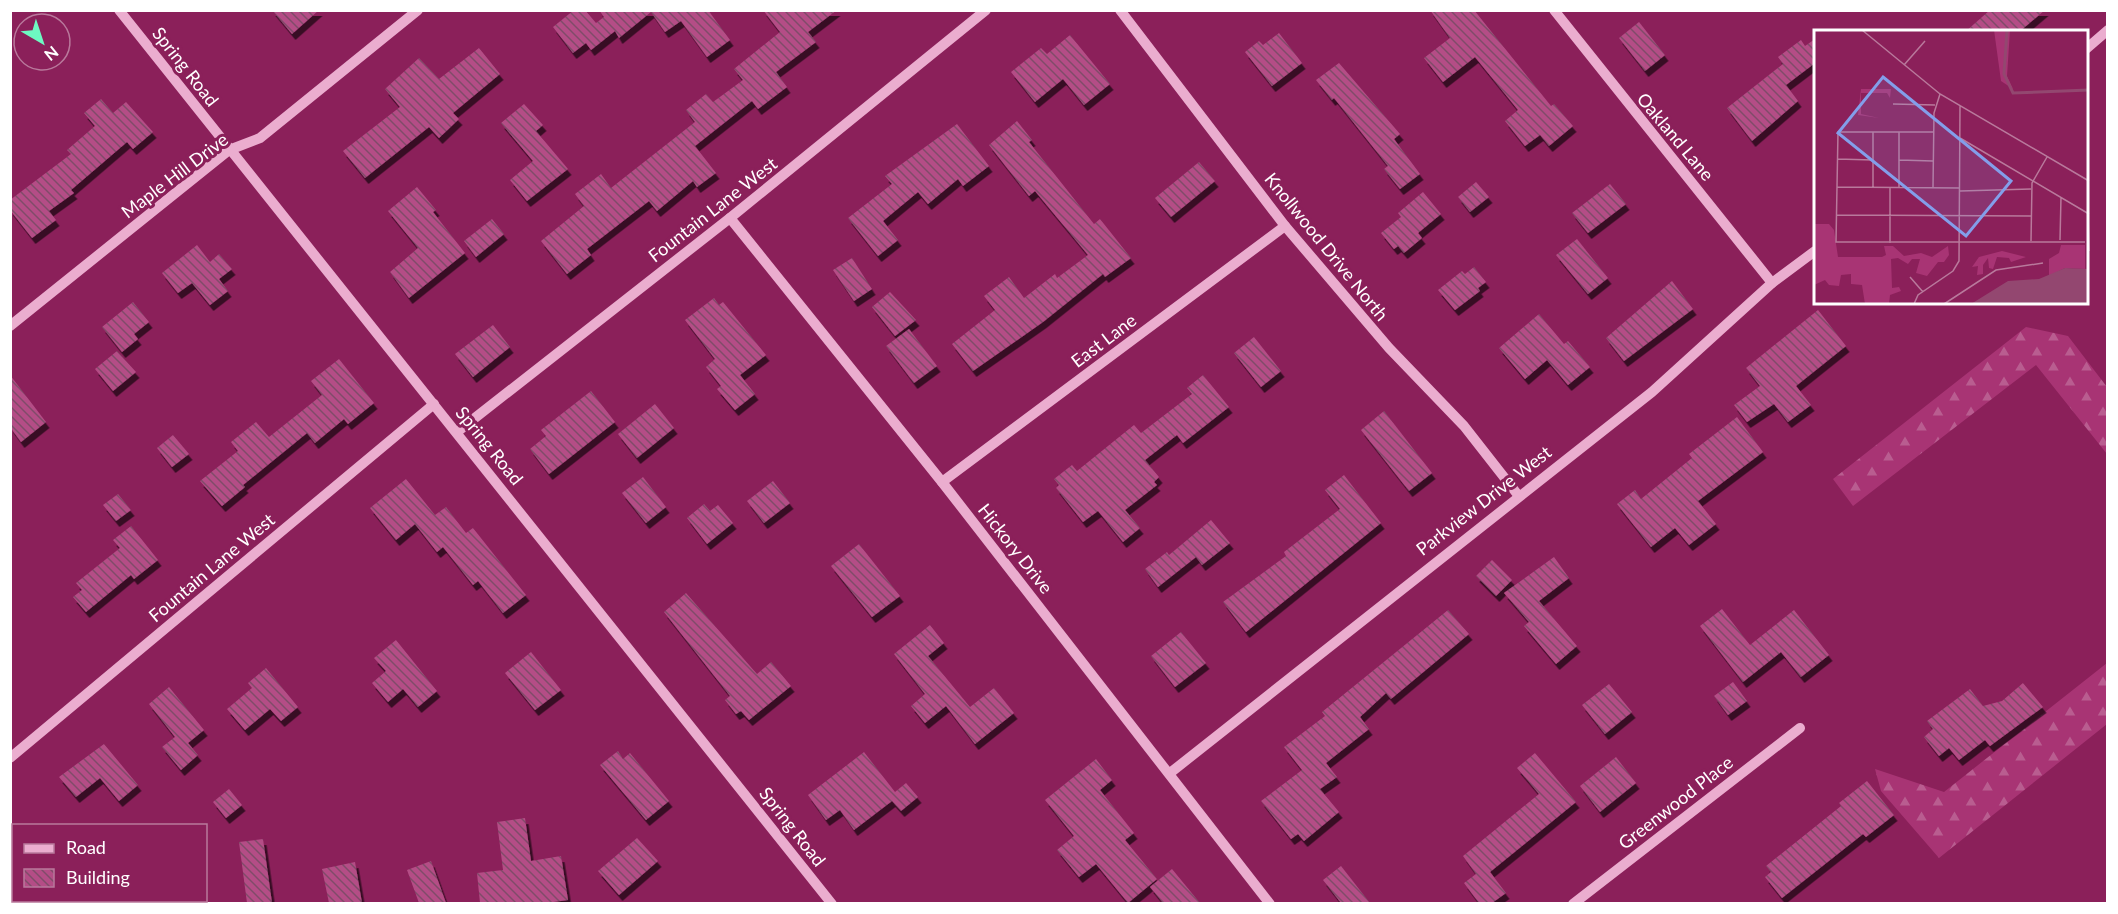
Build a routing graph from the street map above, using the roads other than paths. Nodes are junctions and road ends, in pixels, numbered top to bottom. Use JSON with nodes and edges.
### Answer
{"nodes":[{"id":1,"x":119,"y":10,"type":"edge"},
{"id":2,"x":418,"y":10,"type":"edge"},
{"id":3,"x":986,"y":10,"type":"edge"},
{"id":4,"x":1120,"y":10,"type":"edge"},
{"id":5,"x":1554,"y":10,"type":"edge"},
{"id":6,"x":2105,"y":33,"type":"edge"},
{"id":7,"x":2088,"y":47,"type":"edge"},
{"id":8,"x":229,"y":150,"type":"junction"},
{"id":9,"x":730,"y":218,"type":"junction"},
{"id":10,"x":1285,"y":226,"type":"junction"},
{"id":11,"x":1814,"y":252,"type":"edge"},
{"id":12,"x":1772,"y":283,"type":"junction"},
{"id":13,"x":10,"y":326,"type":"edge"},
{"id":14,"x":434,"y":404,"type":"junction"},
{"id":15,"x":457,"y":432,"type":"junction"},
{"id":16,"x":942,"y":482,"type":"junction"},
{"id":17,"x":1518,"y":495,"type":"junction"},
{"id":18,"x":1800,"y":728,"type":"dead end"},
{"id":19,"x":10,"y":758,"type":"edge"},
{"id":20,"x":1170,"y":773,"type":"junction"},
{"id":21,"x":832,"y":903,"type":"edge"},
{"id":22,"x":1270,"y":903,"type":"edge"},
{"id":23,"x":1573,"y":903,"type":"edge"}],
"edges":[{"from":1,"to":8,"type":"street","name":"Spring Road"},
{"from":2,"to":8,"type":"street","name":"Maple Hill Drive"},
{"from":3,"to":9,"type":"street","name":"Fountain Lane West"},
{"from":4,"to":10,"type":"street","name":"Knollwood Drive North"},
{"from":5,"to":12,"type":"street","name":"Oakland Lane"},
{"from":6,"to":7,"type":"street"},
{"from":8,"to":13,"type":"street","name":"Maple Hill Drive"},
{"from":8,"to":14,"type":"street","name":"Spring Road"},
{"from":9,"to":15,"type":"street","name":"Fountain Lane West"},
{"from":9,"to":16,"type":"street","name":"Hickory Drive"},
{"from":10,"to":16,"type":"street","name":"East Lane"},
{"from":10,"to":17,"type":"street","name":"Knollwood Drive North"},
{"from":11,"to":12,"type":"street","name":"Parkview Drive West"},
{"from":12,"to":17,"type":"street","name":"Parkview Drive West"},
{"from":14,"to":15,"type":"street","name":"Spring Road"},
{"from":14,"to":19,"type":"street","name":"Fountain Lane West"},
{"from":15,"to":21,"type":"street","name":"Spring Road"},
{"from":16,"to":20,"type":"street","name":"Hickory Drive"},
{"from":17,"to":20,"type":"street","name":"Parkview Drive West"},
{"from":18,"to":23,"type":"street","name":"Greenwood Place"},
{"from":20,"to":22,"type":"street","name":"Hickory Drive"}]}
